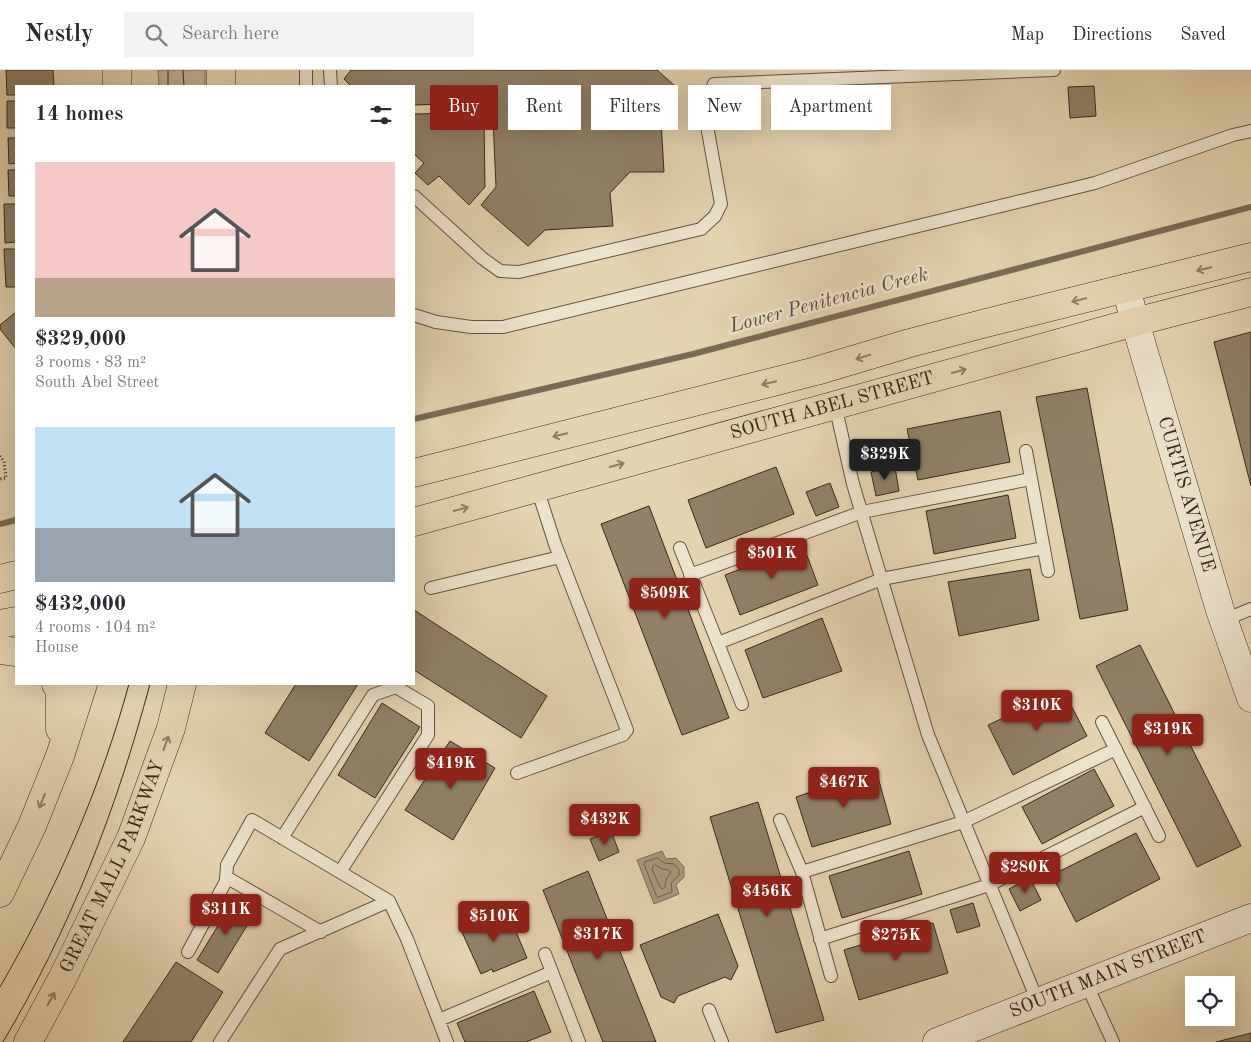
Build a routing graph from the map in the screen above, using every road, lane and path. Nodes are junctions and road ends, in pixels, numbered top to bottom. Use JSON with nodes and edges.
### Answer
{"nodes":[{"id":1,"x":117,"y":70,"type":"edge"},
{"id":2,"x":221,"y":70,"type":"edge"},
{"id":3,"x":306,"y":70,"type":"edge"},
{"id":4,"x":330,"y":70,"type":"edge"},
{"id":5,"x":1054,"y":70,"type":"edge"},
{"id":6,"x":117,"y":85,"type":"edge"},
{"id":7,"x":221,"y":85,"type":"edge"},
{"id":8,"x":306,"y":85,"type":"edge"},
{"id":9,"x":331,"y":85,"type":"edge"},
{"id":10,"x":1251,"y":131,"type":"edge"},
{"id":11,"x":415,"y":197,"type":"edge"},
{"id":12,"x":1251,"y":257,"type":"edge"},
{"id":13,"x":1126,"y":288,"type":"junction"},
{"id":14,"x":1251,"y":292,"type":"edge"},
{"id":15,"x":415,"y":315,"type":"edge"},
{"id":16,"x":1135,"y":322,"type":"junction"},
{"id":17,"x":816,"y":371,"type":"junction"},
{"id":18,"x":831,"y":406,"type":"junction"},
{"id":19,"x":1026,"y":451,"type":"dead end"},
{"id":20,"x":0,"y":456,"type":"edge"},
{"id":21,"x":415,"y":473,"type":"edge"},
{"id":22,"x":0,"y":479,"type":"edge"},
{"id":23,"x":1031,"y":479,"type":"junction"},
{"id":24,"x":537,"y":488,"type":"junction"},
{"id":25,"x":862,"y":512,"type":"junction"},
{"id":26,"x":415,"y":522,"type":"edge"},
{"id":27,"x":680,"y":548,"type":"dead end"},
{"id":28,"x":1044,"y":548,"type":"junction"},
{"id":29,"x":560,"y":557,"type":"junction"},
{"id":30,"x":1048,"y":571,"type":"dead end"},
{"id":31,"x":15,"y":575,"type":"edge"},
{"id":32,"x":690,"y":575,"type":"junction"},
{"id":33,"x":0,"y":579,"type":"edge"},
{"id":34,"x":882,"y":579,"type":"junction"},
{"id":35,"x":431,"y":588,"type":"dead end"},
{"id":36,"x":1251,"y":610,"type":"edge"},
{"id":37,"x":15,"y":620,"type":"edge"},
{"id":38,"x":1224,"y":620,"type":"junction"},
{"id":39,"x":0,"y":624,"type":"edge"},
{"id":40,"x":718,"y":643,"type":"junction"},
{"id":41,"x":0,"y":650,"type":"edge"},
{"id":42,"x":15,"y":652,"type":"edge"},
{"id":43,"x":1246,"y":667,"type":"edge"},
{"id":44,"x":57,"y":685,"type":"edge"},
{"id":45,"x":83,"y":685,"type":"edge"},
{"id":46,"x":182,"y":685,"type":"edge"},
{"id":47,"x":1251,"y":698,"type":"edge"},
{"id":48,"x":742,"y":704,"type":"dead end"},
{"id":49,"x":1102,"y":722,"type":"dead end"},
{"id":50,"x":1116,"y":749,"type":"junction"},
{"id":51,"x":60,"y":756,"type":"junction"},
{"id":52,"x":517,"y":773,"type":"dead end"},
{"id":53,"x":1144,"y":807,"type":"junction"},
{"id":54,"x":780,"y":820,"type":"dead end"},
{"id":55,"x":964,"y":822,"type":"junction"},
{"id":56,"x":1159,"y":836,"type":"dead end"},
{"id":57,"x":282,"y":838,"type":"junction"},
{"id":58,"x":340,"y":872,"type":"junction"},
{"id":59,"x":802,"y":872,"type":"junction"},
{"id":60,"x":226,"y":876,"type":"junction"},
{"id":61,"x":989,"y":885,"type":"junction"},
{"id":62,"x":0,"y":893,"type":"edge"},
{"id":63,"x":389,"y":901,"type":"junction"},
{"id":64,"x":1251,"y":918,"type":"edge"},
{"id":65,"x":321,"y":932,"type":"junction"},
{"id":66,"x":820,"y":939,"type":"junction"},
{"id":67,"x":188,"y":952,"type":"dead end"},
{"id":68,"x":545,"y":954,"type":"dead end"},
{"id":69,"x":552,"y":972,"type":"junction"},
{"id":70,"x":831,"y":976,"type":"dead end"},
{"id":71,"x":1086,"y":983,"type":"junction"},
{"id":72,"x":1038,"y":1002,"type":"junction"},
{"id":73,"x":709,"y":1010,"type":"dead end"},
{"id":74,"x":439,"y":1020,"type":"junction"},
{"id":75,"x":574,"y":1041,"type":"edge"},
{"id":76,"x":28,"y":1042,"type":"edge"},
{"id":77,"x":220,"y":1042,"type":"edge"},
{"id":78,"x":447,"y":1042,"type":"edge"},
{"id":79,"x":722,"y":1042,"type":"edge"},
{"id":80,"x":937,"y":1042,"type":"edge"},
{"id":81,"x":1113,"y":1042,"type":"edge"}],
"edges":[{"from":1,"to":6,"type":"main road"},
{"from":2,"to":7,"type":"main road"},
{"from":3,"to":8,"type":"lane"},
{"from":4,"to":9,"type":"lane"},
{"from":5,"to":11,"type":"lane"},
{"from":10,"to":15,"type":"lane"},
{"from":12,"to":13,"type":"main road","name":"SOUTH ABEL STREET","one_way":true},
{"from":13,"to":16,"type":"street","name":"CURTIS AVENUE"},
{"from":13,"to":17,"type":"main road","name":"SOUTH ABEL STREET","one_way":true},
{"from":14,"to":16,"type":"main road","name":"SOUTH ABEL STREET"},
{"from":18,"to":16,"type":"main road","name":"SOUTH ABEL STREET","one_way":true},
{"from":16,"to":38,"type":"street","name":"CURTIS AVENUE"},
{"from":17,"to":18,"type":"main road"},
{"from":17,"to":21,"type":"main road","name":"SOUTH ABEL STREET","one_way":true},
{"from":24,"to":18,"type":"main road","name":"SOUTH ABEL STREET","one_way":true},
{"from":18,"to":25,"type":"lane"},
{"from":19,"to":23,"type":"lane"},
{"from":20,"to":22,"type":"path"},
{"from":23,"to":25,"type":"lane"},
{"from":23,"to":28,"type":"lane"},
{"from":26,"to":24,"type":"main road","name":"SOUTH ABEL STREET","one_way":true},
{"from":24,"to":29,"type":"lane"},
{"from":25,"to":32,"type":"lane"},
{"from":25,"to":34,"type":"lane"},
{"from":27,"to":32,"type":"lane"},
{"from":28,"to":30,"type":"lane"},
{"from":28,"to":34,"type":"lane"},
{"from":29,"to":35,"type":"lane"},
{"from":29,"to":52,"type":"lane"},
{"from":31,"to":33,"type":"main road"},
{"from":32,"to":40,"type":"lane"},
{"from":34,"to":40,"type":"lane"},
{"from":34,"to":55,"type":"lane"},
{"from":36,"to":38,"type":"lane"},
{"from":37,"to":39,"type":"main road"},
{"from":38,"to":43,"type":"street","name":"CURTIS AVENUE"},
{"from":40,"to":48,"type":"lane"},
{"from":41,"to":42,"type":"main road"},
{"from":43,"to":47,"type":"street","name":"CURTIS AVENUE"},
{"from":44,"to":51,"type":"main road"},
{"from":45,"to":51,"type":"main road"},
{"from":76,"to":46,"type":"main road","name":"GREAT MALL PARKWAY","one_way":true},
{"from":49,"to":50,"type":"lane"},
{"from":50,"to":53,"type":"lane"},
{"from":50,"to":55,"type":"lane"},
{"from":51,"to":62,"type":"main road","one_way":true},
{"from":53,"to":56,"type":"lane"},
{"from":53,"to":61,"type":"lane"},
{"from":54,"to":59,"type":"lane"},
{"from":55,"to":59,"type":"lane"},
{"from":55,"to":61,"type":"lane"},
{"from":57,"to":58,"type":"lane"},
{"from":57,"to":58,"type":"lane"},
{"from":57,"to":60,"type":"lane"},
{"from":58,"to":63,"type":"lane"},
{"from":59,"to":66,"type":"lane"},
{"from":60,"to":65,"type":"lane"},
{"from":60,"to":67,"type":"lane"},
{"from":61,"to":66,"type":"lane"},
{"from":61,"to":72,"type":"lane"},
{"from":63,"to":65,"type":"lane"},
{"from":63,"to":74,"type":"lane"},
{"from":64,"to":71,"type":"street","name":"SOUTH MAIN STREET"},
{"from":65,"to":77,"type":"lane"},
{"from":66,"to":70,"type":"lane"},
{"from":68,"to":69,"type":"lane"},
{"from":69,"to":74,"type":"lane"},
{"from":69,"to":75,"type":"lane"},
{"from":71,"to":72,"type":"street","name":"SOUTH MAIN STREET"},
{"from":71,"to":81,"type":"lane"},
{"from":72,"to":80,"type":"street","name":"SOUTH MAIN STREET"},
{"from":73,"to":79,"type":"lane"},
{"from":74,"to":78,"type":"lane"}]}
